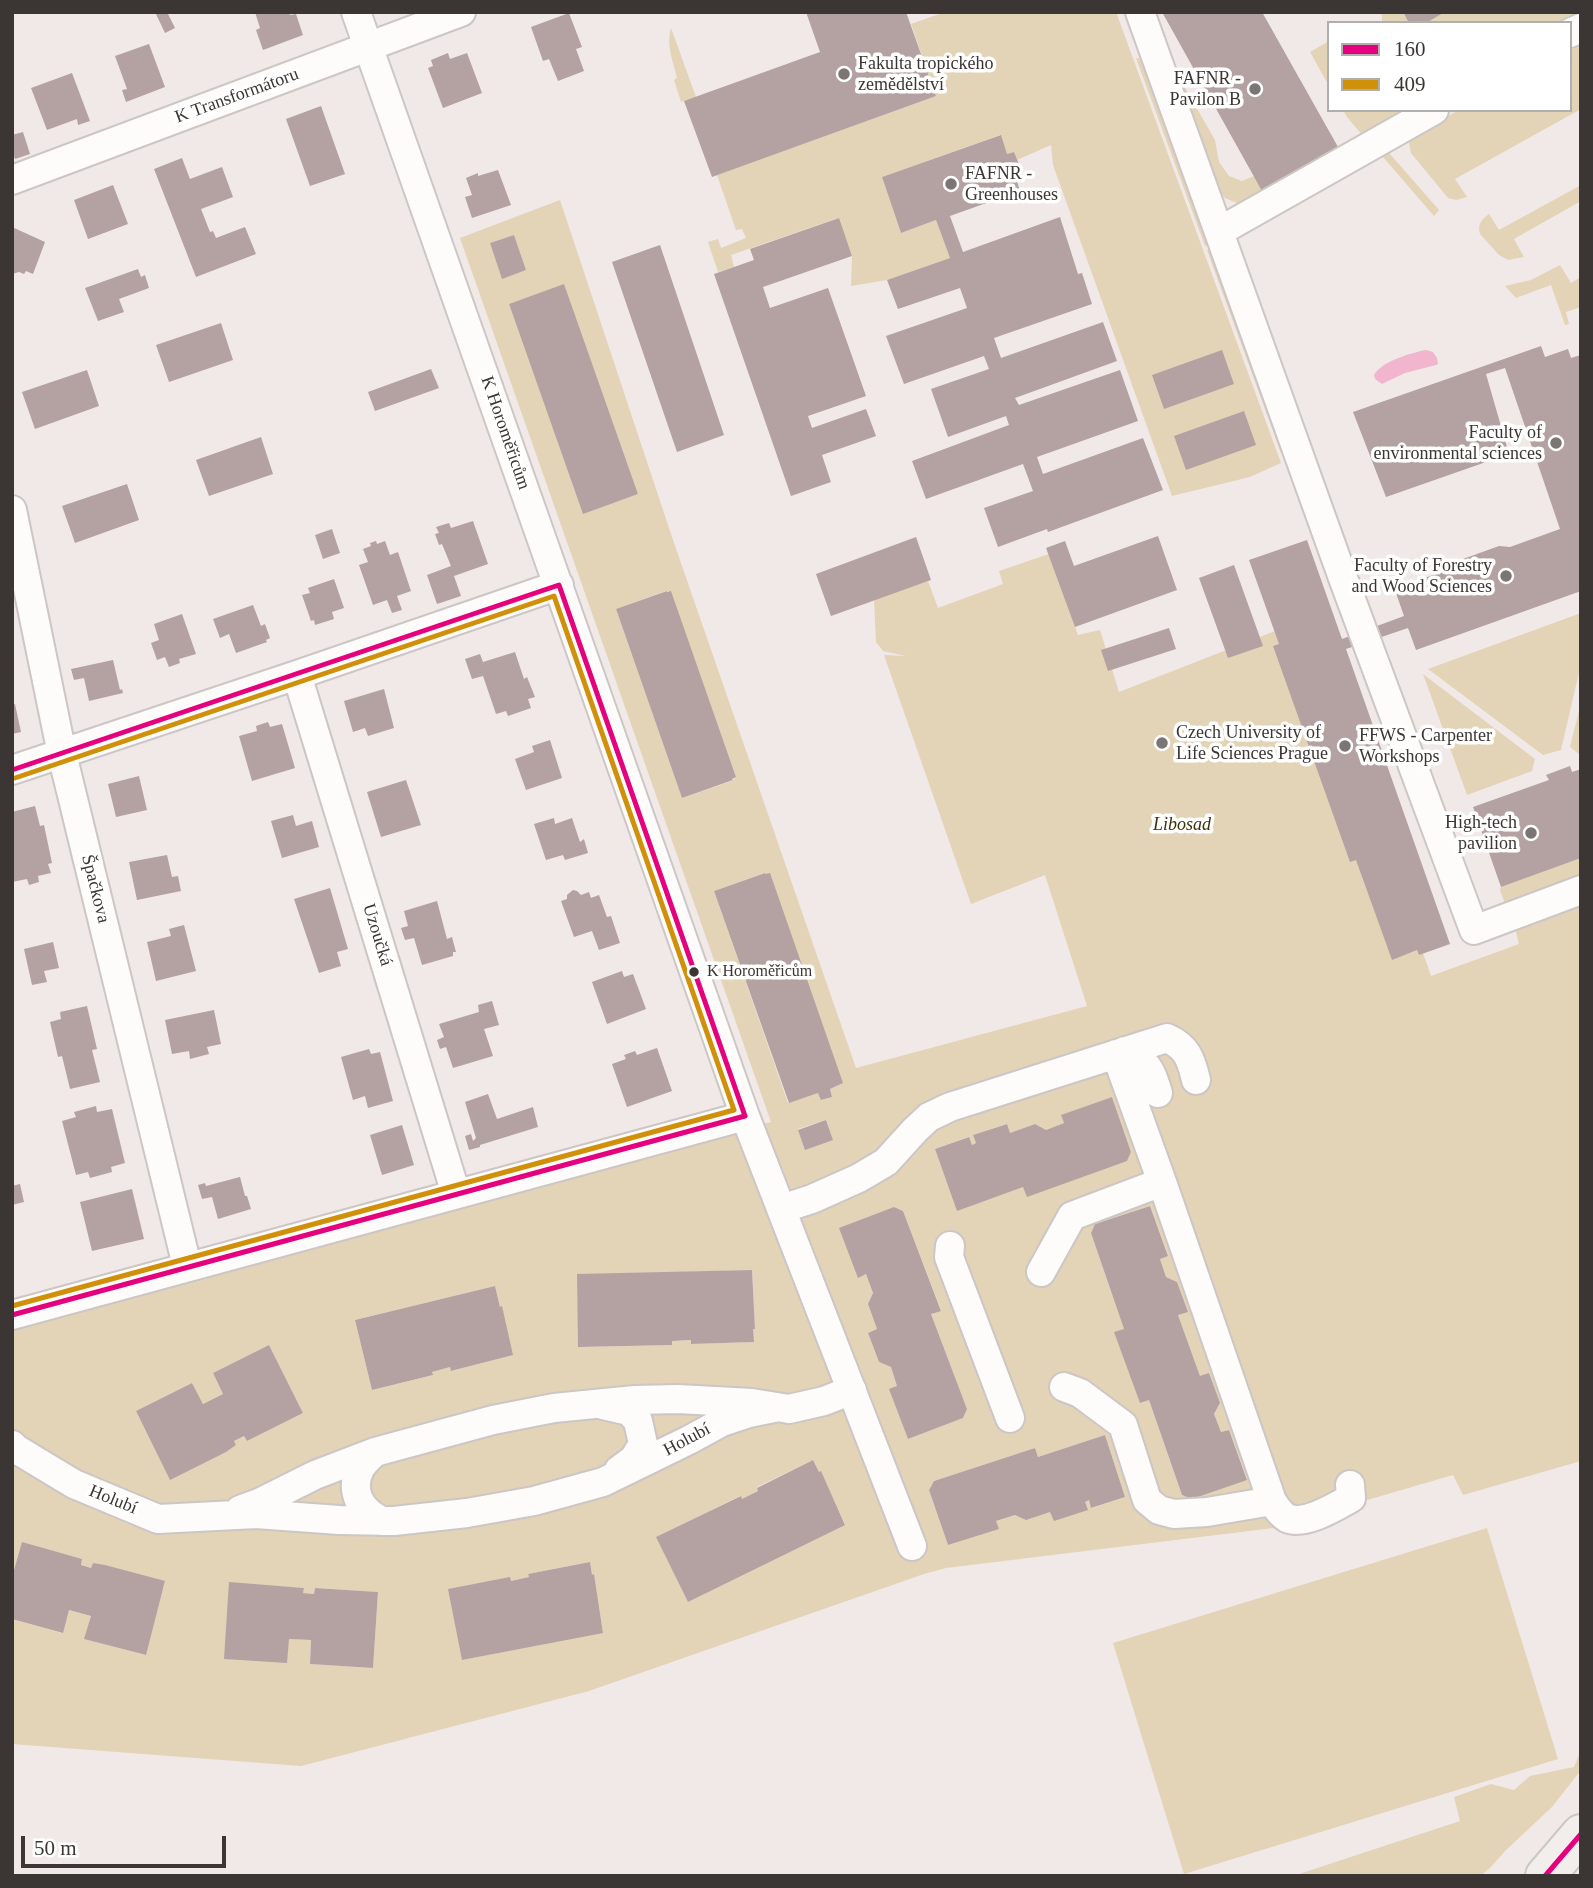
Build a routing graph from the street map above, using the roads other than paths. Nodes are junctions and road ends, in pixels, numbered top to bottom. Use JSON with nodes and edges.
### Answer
{"nodes":[{"id":1,"x":356,"y":12,"type":"edge"},
{"id":2,"x":461,"y":12,"type":"edge"},
{"id":3,"x":1140,"y":12,"type":"edge"},
{"id":4,"x":368,"y":47,"type":"junction"},
{"id":5,"x":1430,"y":112,"type":"edge"},
{"id":6,"x":12,"y":180,"type":"edge"},
{"id":7,"x":1220,"y":231,"type":"junction"},
{"id":8,"x":12,"y":510,"type":"edge"},
{"id":9,"x":559,"y":585,"type":"junction"},
{"id":10,"x":298,"y":675,"type":"junction"},
{"id":11,"x":62,"y":754,"type":"junction"},
{"id":12,"x":12,"y":770,"type":"edge"},
{"id":13,"x":1581,"y":890,"type":"edge"},
{"id":14,"x":1121,"y":1053,"type":"junction"},
{"id":15,"x":1196,"y":1080,"type":"dead end"},
{"id":16,"x":1158,"y":1093,"type":"dead end"},
{"id":17,"x":745,"y":1116,"type":"junction"},
{"id":18,"x":1162,"y":1182,"type":"junction"},
{"id":19,"x":456,"y":1194,"type":"junction"},
{"id":20,"x":782,"y":1209,"type":"junction"},
{"id":21,"x":950,"y":1246,"type":"dead end"},
{"id":22,"x":187,"y":1266,"type":"junction"},
{"id":23,"x":1041,"y":1272,"type":"dead end"},
{"id":24,"x":12,"y":1315,"type":"edge"},
{"id":25,"x":1064,"y":1387,"type":"dead end"},
{"id":26,"x":852,"y":1390,"type":"junction"},
{"id":27,"x":596,"y":1404,"type":"junction"},
{"id":28,"x":775,"y":1408,"type":"junction"},
{"id":29,"x":1010,"y":1418,"type":"dead end"},
{"id":30,"x":12,"y":1445,"type":"edge"},
{"id":31,"x":375,"y":1452,"type":"junction"},
{"id":32,"x":603,"y":1482,"type":"junction"},
{"id":33,"x":1350,"y":1485,"type":"dead end"},
{"id":34,"x":1272,"y":1501,"type":"junction"},
{"id":35,"x":224,"y":1515,"type":"junction"},
{"id":36,"x":382,"y":1521,"type":"junction"},
{"id":37,"x":912,"y":1546,"type":"dead end"},
{"id":38,"x":1581,"y":1834,"type":"edge"},
{"id":39,"x":1545,"y":1876,"type":"edge"}],
"edges":[{"from":1,"to":4,"type":"street","name":"K Horoměřicům"},
{"from":2,"to":4,"type":"street","name":"K Transformátoru"},
{"from":3,"to":7,"type":"street"},
{"from":4,"to":6,"type":"street","name":"K Transformátoru"},
{"from":4,"to":9,"type":"street","name":"K Horoměřicům"},
{"from":5,"to":7,"type":"street"},
{"from":7,"to":13,"type":"street"},
{"from":8,"to":11,"type":"street","name":"Špačkova"},
{"from":9,"to":10,"type":"street"},
{"from":9,"to":17,"type":"street","name":"K Horoměřicům"},
{"from":10,"to":11,"type":"street"},
{"from":10,"to":19,"type":"street","name":"Uzoučká"},
{"from":11,"to":12,"type":"street"},
{"from":11,"to":22,"type":"street","name":"Špačkova"},
{"from":14,"to":15,"type":"street"},
{"from":14,"to":16,"type":"street"},
{"from":14,"to":18,"type":"street"},
{"from":14,"to":20,"type":"street"},
{"from":17,"to":19,"type":"street"},
{"from":17,"to":20,"type":"street","name":"K Horoměřicům"},
{"from":18,"to":23,"type":"street"},
{"from":18,"to":34,"type":"street"},
{"from":19,"to":22,"type":"street"},
{"from":20,"to":26,"type":"street","name":"K Horoměřicům"},
{"from":21,"to":29,"type":"street"},
{"from":22,"to":24,"type":"street"},
{"from":25,"to":34,"type":"street"},
{"from":26,"to":28,"type":"street","name":"Holubí"},
{"from":26,"to":37,"type":"street","name":"K Horoměřicům"},
{"from":27,"to":28,"type":"street","name":"Holubí"},
{"from":27,"to":31,"type":"street","name":"Holubí"},
{"from":27,"to":32,"type":"street","name":"Holubí"},
{"from":28,"to":32,"type":"street","name":"Holubí"},
{"from":30,"to":35,"type":"street","name":"Holubí"},
{"from":31,"to":35,"type":"street","name":"Holubí"},
{"from":31,"to":36,"type":"street"},
{"from":32,"to":36,"type":"street","name":"Holubí"},
{"from":33,"to":34,"type":"street"},
{"from":35,"to":36,"type":"street","name":"Holubí"},
{"from":38,"to":39,"type":"street"}]}
